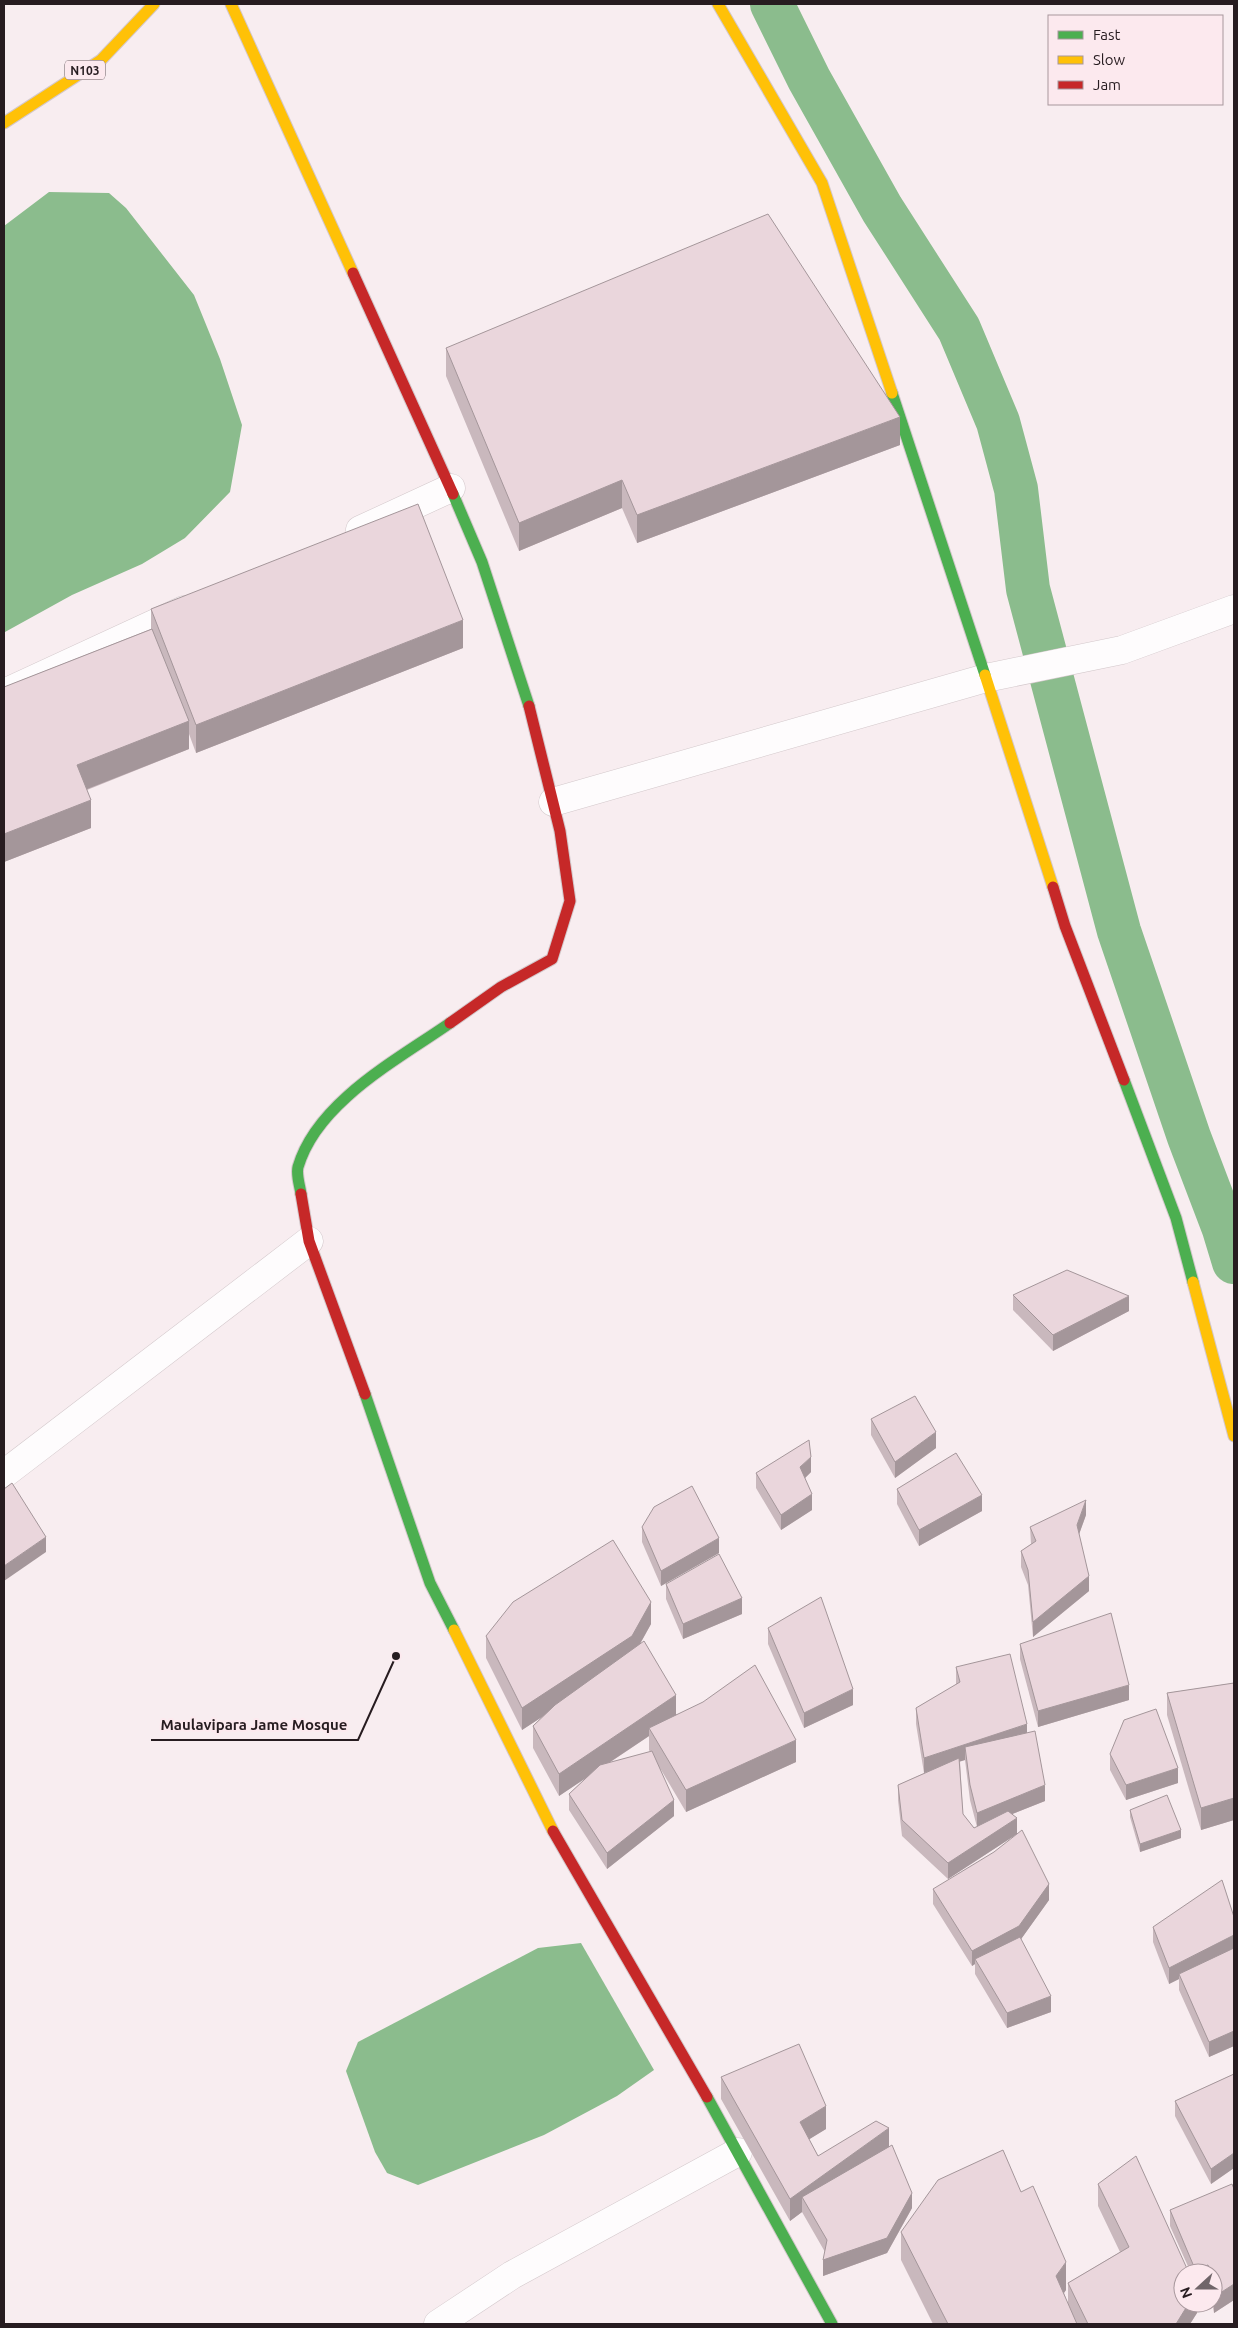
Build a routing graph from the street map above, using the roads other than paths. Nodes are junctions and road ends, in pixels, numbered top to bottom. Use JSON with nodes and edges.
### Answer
{"nodes":[{"id":1,"x":154,"y":4,"type":"edge"},
{"id":2,"x":231,"y":4,"type":"edge"},
{"id":3,"x":718,"y":4,"type":"edge"},
{"id":4,"x":4,"y":123,"type":"edge"},
{"id":5,"x":451,"y":488,"type":"junction"},
{"id":6,"x":335,"y":541,"type":"edge"},
{"id":7,"x":209,"y":598,"type":"edge"},
{"id":8,"x":1234,"y":609,"type":"edge"},
{"id":9,"x":993,"y":677,"type":"junction"},
{"id":10,"x":4,"y":693,"type":"edge"},
{"id":11,"x":553,"y":802,"type":"junction"},
{"id":12,"x":310,"y":1241,"type":"junction"},
{"id":13,"x":1234,"y":1436,"type":"edge"},
{"id":14,"x":4,"y":1474,"type":"edge"},
{"id":15,"x":738,"y":2152,"type":"junction"},
{"id":16,"x":438,"y":2324,"type":"edge"},
{"id":17,"x":832,"y":2324,"type":"edge"}],
"edges":[{"from":1,"to":4,"type":"main road","number":"N103"},
{"from":2,"to":5,"type":"main road"},
{"from":3,"to":9,"type":"main road"},
{"from":5,"to":6,"type":"street"},
{"from":5,"to":11,"type":"main road"},
{"from":7,"to":10,"type":"street"},
{"from":8,"to":9,"type":"street"},
{"from":9,"to":11,"type":"street"},
{"from":9,"to":13,"type":"main road"},
{"from":11,"to":12,"type":"main road"},
{"from":12,"to":14,"type":"street"},
{"from":12,"to":15,"type":"main road"},
{"from":15,"to":16,"type":"street"},
{"from":15,"to":17,"type":"main road"}]}
